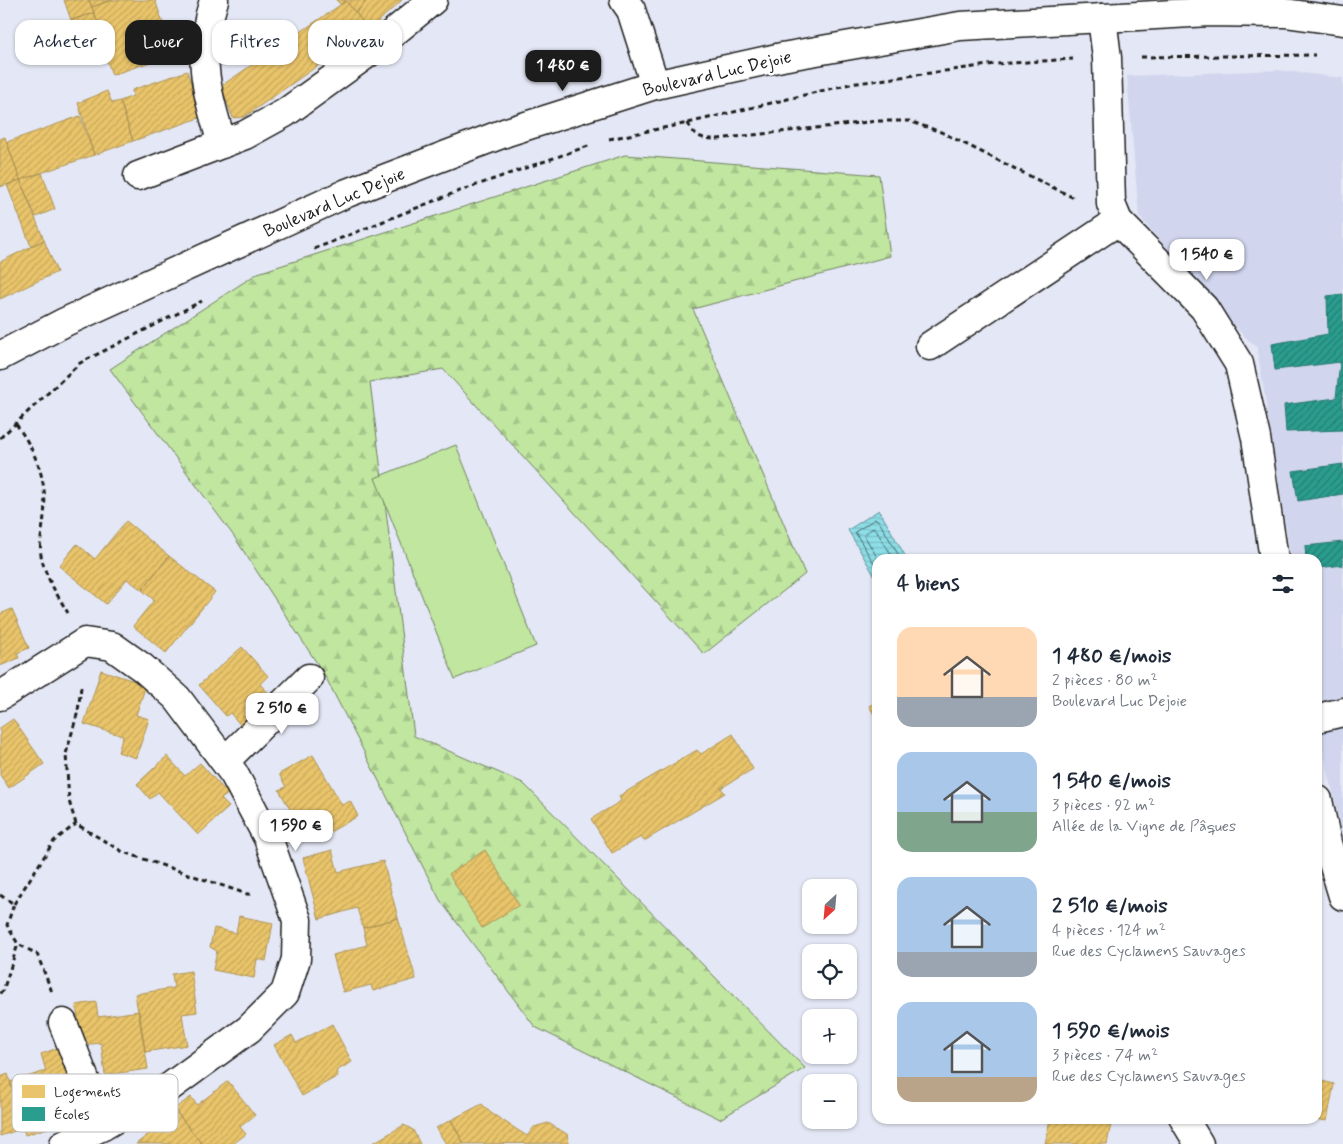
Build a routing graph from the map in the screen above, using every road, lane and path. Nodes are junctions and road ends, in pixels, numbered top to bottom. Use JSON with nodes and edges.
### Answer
{"nodes":[{"id":1,"x":214,"y":0,"type":"edge"},
{"id":2,"x":433,"y":0,"type":"edge"},
{"id":3,"x":624,"y":0,"type":"edge"},
{"id":4,"x":1102,"y":18,"type":"junction"},
{"id":5,"x":1343,"y":20,"type":"edge"},
{"id":6,"x":1320,"y":56,"type":"dead end"},
{"id":7,"x":1143,"y":57,"type":"dead end"},
{"id":8,"x":1060,"y":59,"type":"dead end"},
{"id":9,"x":655,"y":85,"type":"junction"},
{"id":10,"x":688,"y":123,"type":"junction"},
{"id":11,"x":605,"y":140,"type":"dead end"},
{"id":12,"x":596,"y":143,"type":"dead end"},
{"id":13,"x":222,"y":144,"type":"junction"},
{"id":14,"x":138,"y":176,"type":"dead end"},
{"id":15,"x":1115,"y":213,"type":"junction"},
{"id":16,"x":308,"y":252,"type":"dead end"},
{"id":17,"x":210,"y":296,"type":"dead end"},
{"id":18,"x":930,"y":346,"type":"dead end"},
{"id":19,"x":6,"y":352,"type":"edge"},
{"id":20,"x":16,"y":424,"type":"junction"},
{"id":21,"x":0,"y":438,"type":"edge"},
{"id":22,"x":1273,"y":554,"type":"edge"},
{"id":23,"x":85,"y":642,"type":"junction"},
{"id":24,"x":309,"y":678,"type":"dead end"},
{"id":25,"x":0,"y":696,"type":"edge"},
{"id":26,"x":1343,"y":712,"type":"edge"},
{"id":27,"x":1322,"y":717,"type":"edge"},
{"id":28,"x":225,"y":761,"type":"junction"},
{"id":29,"x":1322,"y":819,"type":"edge"},
{"id":30,"x":76,"y":824,"type":"junction"},
{"id":31,"x":286,"y":890,"type":"junction"},
{"id":32,"x":0,"y":895,"type":"edge"},
{"id":33,"x":1343,"y":896,"type":"edge"},
{"id":34,"x":14,"y":904,"type":"junction"},
{"id":35,"x":18,"y":944,"type":"junction"},
{"id":36,"x":0,"y":993,"type":"edge"},
{"id":37,"x":63,"y":1023,"type":"joint"},
{"id":38,"x":83,"y":1074,"type":"edge"},
{"id":39,"x":178,"y":1080,"type":"edge"},
{"id":40,"x":1187,"y":1124,"type":"edge"},
{"id":41,"x":90,"y":1132,"type":"edge"},
{"id":42,"x":64,"y":1144,"type":"edge"},
{"id":43,"x":1199,"y":1144,"type":"edge"}],
"edges":[{"from":1,"to":13,"type":"street"},
{"from":2,"to":13,"type":"street"},
{"from":3,"to":9,"type":"street"},
{"from":4,"to":5,"type":"street","name":"Boulevard Luc Dejoie"},
{"from":4,"to":9,"type":"street","name":"Boulevard Luc Dejoie"},
{"from":4,"to":15,"type":"street"},
{"from":6,"to":7,"type":"path"},
{"from":8,"to":10,"type":"path"},
{"from":9,"to":19,"type":"street","name":"Boulevard Luc Dejoie"},
{"from":10,"to":11,"type":"path"},
{"from":10,"to":15,"type":"path"},
{"from":12,"to":16,"type":"path"},
{"from":13,"to":14,"type":"street"},
{"from":15,"to":18,"type":"street"},
{"from":15,"to":22,"type":"street"},
{"from":17,"to":20,"type":"path"},
{"from":20,"to":21,"type":"path"},
{"from":20,"to":23,"type":"path"},
{"from":23,"to":25,"type":"street"},
{"from":23,"to":28,"type":"street"},
{"from":23,"to":30,"type":"path"},
{"from":24,"to":28,"type":"street"},
{"from":26,"to":27,"type":"street"},
{"from":28,"to":31,"type":"street"},
{"from":29,"to":33,"type":"street"},
{"from":30,"to":31,"type":"path"},
{"from":30,"to":34,"type":"path"},
{"from":31,"to":39,"type":"street"},
{"from":32,"to":34,"type":"path"},
{"from":34,"to":35,"type":"path"},
{"from":35,"to":36,"type":"path"},
{"from":35,"to":37,"type":"path"},
{"from":37,"to":38,"type":"street"},
{"from":40,"to":43,"type":"street"},
{"from":41,"to":42,"type":"street"}]}
